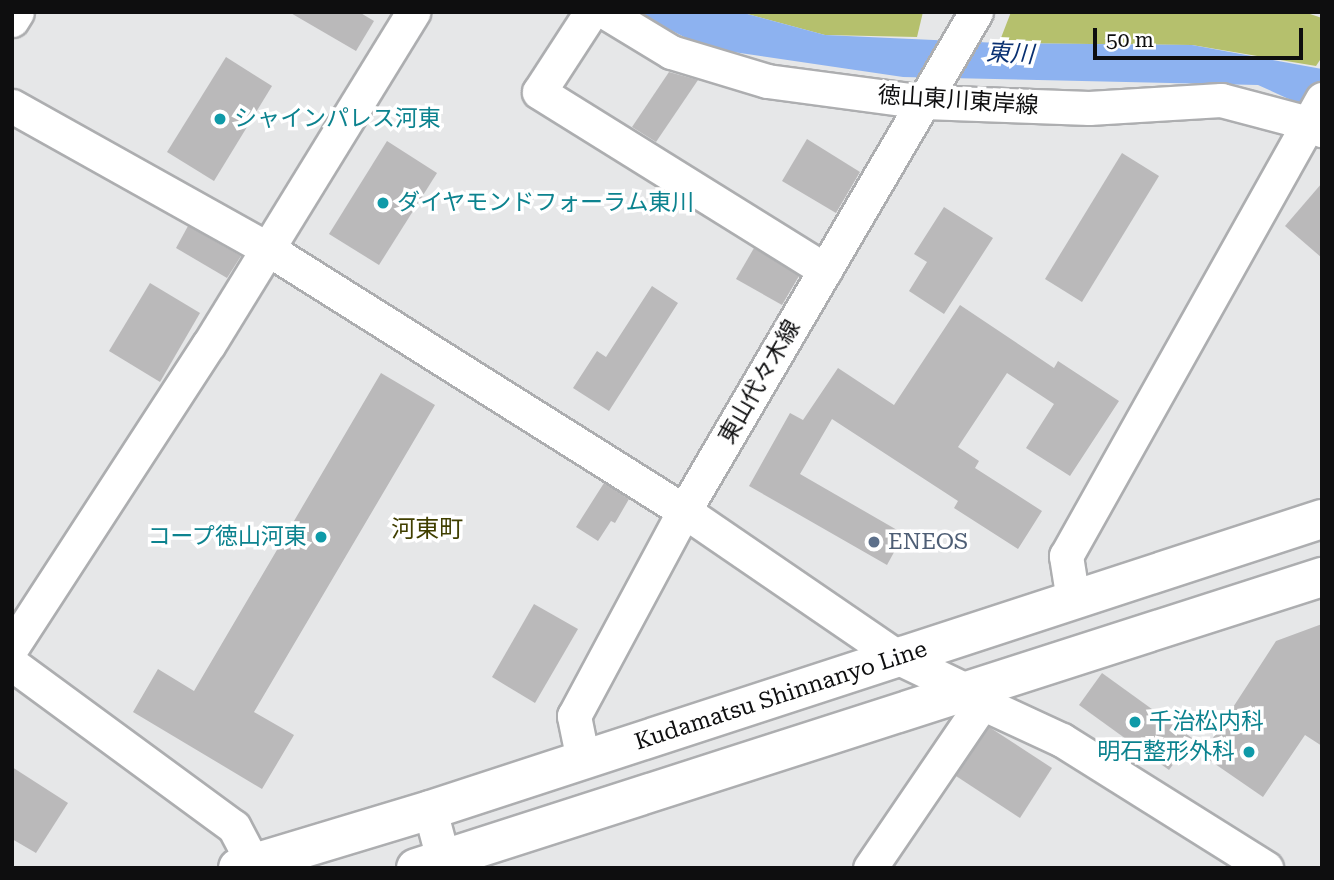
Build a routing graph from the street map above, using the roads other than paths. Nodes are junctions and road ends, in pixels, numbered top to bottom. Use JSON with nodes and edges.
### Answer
{"nodes":[{"id":1,"x":17,"y":12,"type":"edge"},
{"id":2,"x":413,"y":12,"type":"edge"},
{"id":3,"x":591,"y":12,"type":"edge"},
{"id":4,"x":605,"y":12,"type":"edge"},
{"id":5,"x":976,"y":12,"type":"edge"},
{"id":6,"x":12,"y":20,"type":"edge"},
{"id":7,"x":927,"y":96,"type":"junction"},
{"id":8,"x":12,"y":107,"type":"edge"},
{"id":9,"x":1317,"y":117,"type":"edge"},
{"id":10,"x":268,"y":249,"type":"junction"},
{"id":11,"x":825,"y":270,"type":"junction"},
{"id":12,"x":684,"y":511,"type":"junction"},
{"id":13,"x":1322,"y":519,"type":"edge"},
{"id":14,"x":1322,"y":577,"type":"edge"},
{"id":15,"x":1073,"y":600,"type":"junction"},
{"id":16,"x":12,"y":647,"type":"edge"},
{"id":17,"x":899,"y":658,"type":"junction"},
{"id":18,"x":12,"y":664,"type":"edge"},
{"id":19,"x":975,"y":697,"type":"junction"},
{"id":20,"x":583,"y":760,"type":"junction"},
{"id":21,"x":430,"y":810,"type":"junction"},
{"id":22,"x":246,"y":865,"type":"edge"},
{"id":23,"x":434,"y":865,"type":"edge"},
{"id":24,"x":870,"y":868,"type":"edge"},
{"id":25,"x":1266,"y":868,"type":"edge"}],
"edges":[{"from":1,"to":6,"type":"street"},
{"from":2,"to":10,"type":"street"},
{"from":3,"to":11,"type":"street"},
{"from":4,"to":7,"type":"street","name":"徳山東川東岸線"},
{"from":5,"to":7,"type":"street","name":"東山代々木線"},
{"from":7,"to":9,"type":"street","name":"徳山東川東岸線"},
{"from":7,"to":11,"type":"street","name":"東山代々木線"},
{"from":8,"to":10,"type":"street"},
{"from":9,"to":15,"type":"street"},
{"from":10,"to":12,"type":"street"},
{"from":10,"to":16,"type":"street"},
{"from":11,"to":12,"type":"street","name":"東山代々木線"},
{"from":12,"to":17,"type":"street"},
{"from":12,"to":20,"type":"street","name":"東山代々木線"},
{"from":13,"to":15,"type":"main road","name":"Kudamatsu Shinnanyo Line"},
{"from":14,"to":19,"type":"main road"},
{"from":15,"to":17,"type":"main road","name":"Kudamatsu Shinnanyo Line"},
{"from":17,"to":19,"type":"street"},
{"from":17,"to":20,"type":"main road","name":"Kudamatsu Shinnanyo Line"},
{"from":18,"to":22,"type":"street"},
{"from":19,"to":23,"type":"main road"},
{"from":19,"to":24,"type":"street"},
{"from":19,"to":25,"type":"street"},
{"from":20,"to":21,"type":"main road","name":"Kudamatsu Shinnanyo Line"},
{"from":21,"to":22,"type":"main road","name":"Kudamatsu Shinnanyo Line"},
{"from":21,"to":23,"type":"street"}]}
